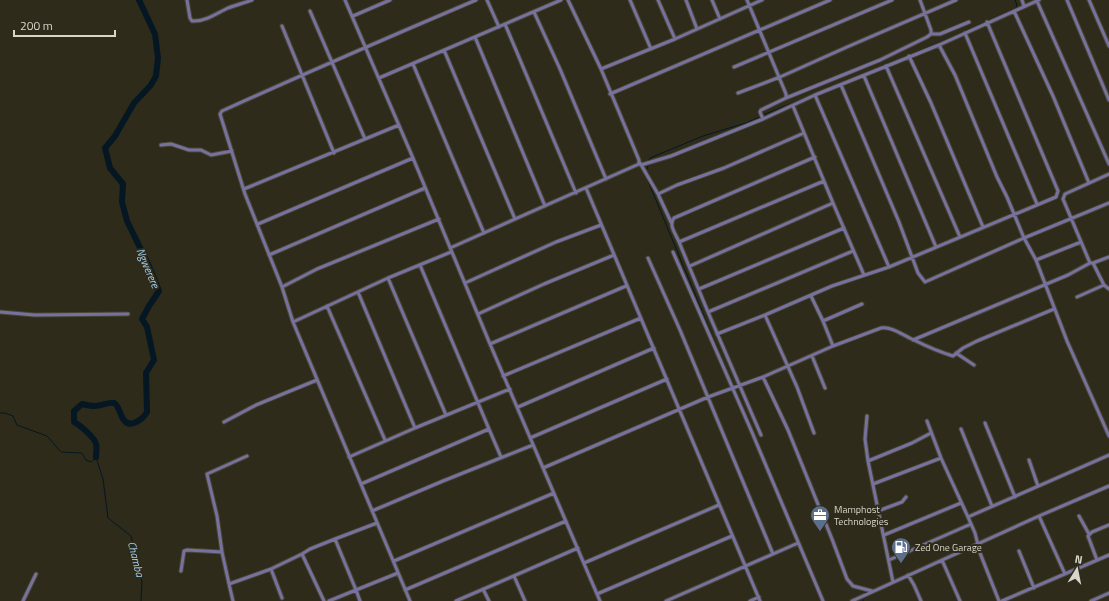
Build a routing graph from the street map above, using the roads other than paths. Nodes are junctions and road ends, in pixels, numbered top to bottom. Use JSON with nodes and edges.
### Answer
{"nodes":[{"id":1,"x":187,"y":0,"type":"edge"},
{"id":2,"x":252,"y":0,"type":"edge"},
{"id":3,"x":345,"y":0,"type":"edge"},
{"id":4,"x":390,"y":0,"type":"edge"},
{"id":5,"x":476,"y":0,"type":"edge"},
{"id":6,"x":487,"y":0,"type":"edge"},
{"id":7,"x":560,"y":0,"type":"edge"},
{"id":8,"x":568,"y":0,"type":"edge"},
{"id":9,"x":630,"y":0,"type":"edge"},
{"id":10,"x":658,"y":0,"type":"edge"},
{"id":11,"x":686,"y":0,"type":"edge"},
{"id":12,"x":712,"y":0,"type":"edge"},
{"id":13,"x":747,"y":0,"type":"edge"},
{"id":14,"x":762,"y":0,"type":"edge"},
{"id":15,"x":830,"y":0,"type":"edge"},
{"id":16,"x":892,"y":0,"type":"edge"},
{"id":17,"x":920,"y":0,"type":"edge"},
{"id":18,"x":956,"y":0,"type":"edge"},
{"id":19,"x":1022,"y":0,"type":"edge"},
{"id":20,"x":1038,"y":0,"type":"edge"},
{"id":21,"x":1067,"y":0,"type":"edge"},
{"id":22,"x":1089,"y":0,"type":"edge"},
{"id":23,"x":750,"y":6,"type":"junction"},
{"id":24,"x":1024,"y":6,"type":"junction"},
{"id":25,"x":310,"y":11,"type":"dead end"},
{"id":26,"x":1014,"y":11,"type":"junction"},
{"id":27,"x":534,"y":12,"type":"junction"},
{"id":28,"x":926,"y":13,"type":"junction"},
{"id":29,"x":353,"y":16,"type":"junction"},
{"id":30,"x":720,"y":19,"type":"junction"},
{"id":31,"x":969,"y":22,"type":"dead end"},
{"id":32,"x":987,"y":22,"type":"junction"},
{"id":33,"x":505,"y":24,"type":"junction"},
{"id":34,"x":282,"y":26,"type":"dead end"},
{"id":35,"x":499,"y":26,"type":"junction"},
{"id":36,"x":697,"y":29,"type":"junction"},
{"id":37,"x":760,"y":29,"type":"junction"},
{"id":38,"x":965,"y":33,"type":"junction"},
{"id":39,"x":931,"y":34,"type":"junction"},
{"id":40,"x":475,"y":37,"type":"junction"},
{"id":41,"x":675,"y":39,"type":"junction"},
{"id":42,"x":939,"y":45,"type":"junction"},
{"id":43,"x":1109,"y":46,"type":"edge"},
{"id":44,"x":366,"y":48,"type":"junction"},
{"id":45,"x":651,"y":48,"type":"junction"},
{"id":46,"x":444,"y":50,"type":"junction"},
{"id":47,"x":770,"y":53,"type":"junction"},
{"id":48,"x":909,"y":56,"type":"junction"},
{"id":49,"x":332,"y":63,"type":"junction"},
{"id":50,"x":413,"y":64,"type":"junction"},
{"id":51,"x":886,"y":66,"type":"junction"},
{"id":52,"x":734,"y":67,"type":"dead end"},
{"id":53,"x":601,"y":70,"type":"junction"},
{"id":54,"x":302,"y":75,"type":"junction"},
{"id":55,"x":864,"y":76,"type":"junction"},
{"id":56,"x":780,"y":77,"type":"junction"},
{"id":57,"x":379,"y":78,"type":"junction"},
{"id":58,"x":840,"y":85,"type":"junction"},
{"id":59,"x":738,"y":92,"type":"dead end"},
{"id":60,"x":610,"y":94,"type":"junction"},
{"id":61,"x":815,"y":95,"type":"junction"},
{"id":62,"x":786,"y":98,"type":"junction"},
{"id":63,"x":1109,"y":100,"type":"edge"},
{"id":64,"x":793,"y":106,"type":"junction"},
{"id":65,"x":763,"y":119,"type":"junction"},
{"id":66,"x":398,"y":125,"type":"junction"},
{"id":67,"x":804,"y":133,"type":"junction"},
{"id":68,"x":365,"y":139,"type":"junction"},
{"id":69,"x":161,"y":145,"type":"dead end"},
{"id":70,"x":232,"y":151,"type":"junction"},
{"id":71,"x":334,"y":152,"type":"junction"},
{"id":72,"x":815,"y":157,"type":"junction"},
{"id":73,"x":413,"y":158,"type":"junction"},
{"id":74,"x":640,"y":163,"type":"junction"},
{"id":75,"x":1109,"y":164,"type":"edge"},
{"id":76,"x":1109,"y":174,"type":"edge"},
{"id":77,"x":606,"y":179,"type":"junction"},
{"id":78,"x":824,"y":181,"type":"junction"},
{"id":79,"x":1089,"y":183,"type":"junction"},
{"id":80,"x":425,"y":188,"type":"junction"},
{"id":81,"x":586,"y":188,"type":"junction"},
{"id":82,"x":244,"y":189,"type":"junction"},
{"id":83,"x":576,"y":192,"type":"junction"},
{"id":84,"x":658,"y":194,"type":"junction"},
{"id":85,"x":833,"y":203,"type":"junction"},
{"id":86,"x":1109,"y":203,"type":"edge"},
{"id":87,"x":1037,"y":204,"type":"junction"},
{"id":88,"x":545,"y":206,"type":"junction"},
{"id":89,"x":1014,"y":215,"type":"junction"},
{"id":90,"x":439,"y":219,"type":"junction"},
{"id":91,"x":515,"y":219,"type":"junction"},
{"id":92,"x":1071,"y":219,"type":"junction"},
{"id":93,"x":671,"y":223,"type":"junction"},
{"id":94,"x":258,"y":224,"type":"junction"},
{"id":95,"x":601,"y":225,"type":"junction"},
{"id":96,"x":983,"y":227,"type":"junction"},
{"id":97,"x":844,"y":228,"type":"junction"},
{"id":98,"x":484,"y":233,"type":"junction"},
{"id":99,"x":960,"y":237,"type":"junction"},
{"id":100,"x":1024,"y":238,"type":"junction"},
{"id":101,"x":679,"y":242,"type":"junction"},
{"id":102,"x":1081,"y":242,"type":"junction"},
{"id":103,"x":936,"y":247,"type":"junction"},
{"id":104,"x":451,"y":250,"type":"junction"},
{"id":105,"x":853,"y":251,"type":"junction"},
{"id":106,"x":673,"y":252,"type":"dead end"},
{"id":107,"x":269,"y":255,"type":"junction"},
{"id":108,"x":614,"y":255,"type":"junction"},
{"id":109,"x":913,"y":257,"type":"junction"},
{"id":110,"x":1109,"y":257,"type":"edge"},
{"id":111,"x":648,"y":258,"type":"dead end"},
{"id":112,"x":1036,"y":260,"type":"junction"},
{"id":113,"x":1091,"y":263,"type":"junction"},
{"id":114,"x":420,"y":265,"type":"junction"},
{"id":115,"x":690,"y":266,"type":"junction"},
{"id":116,"x":889,"y":267,"type":"junction"},
{"id":117,"x":864,"y":275,"type":"junction"},
{"id":118,"x":388,"y":278,"type":"junction"},
{"id":119,"x":465,"y":283,"type":"junction"},
{"id":120,"x":1044,"y":285,"type":"junction"},
{"id":121,"x":1104,"y":285,"type":"junction"},
{"id":122,"x":282,"y":286,"type":"junction"},
{"id":123,"x":626,"y":286,"type":"junction"},
{"id":124,"x":699,"y":289,"type":"junction"},
{"id":125,"x":1109,"y":289,"type":"edge"},
{"id":126,"x":358,"y":292,"type":"junction"},
{"id":127,"x":811,"y":296,"type":"junction"},
{"id":128,"x":1076,"y":296,"type":"dead end"},
{"id":129,"x":862,"y":304,"type":"dead end"},
{"id":130,"x":327,"y":306,"type":"junction"},
{"id":131,"x":1054,"y":308,"type":"junction"},
{"id":132,"x":0,"y":312,"type":"edge"},
{"id":133,"x":708,"y":312,"type":"junction"},
{"id":134,"x":128,"y":314,"type":"dead end"},
{"id":135,"x":478,"y":314,"type":"junction"},
{"id":136,"x":766,"y":315,"type":"junction"},
{"id":137,"x":641,"y":318,"type":"junction"},
{"id":138,"x":823,"y":321,"type":"junction"},
{"id":139,"x":293,"y":322,"type":"junction"},
{"id":140,"x":717,"y":334,"type":"junction"},
{"id":141,"x":913,"y":340,"type":"junction"},
{"id":142,"x":490,"y":344,"type":"junction"},
{"id":143,"x":833,"y":346,"type":"junction"},
{"id":144,"x":654,"y":348,"type":"junction"},
{"id":145,"x":956,"y":353,"type":"junction"},
{"id":146,"x":812,"y":356,"type":"junction"},
{"id":147,"x":974,"y":365,"type":"dead end"},
{"id":148,"x":787,"y":366,"type":"junction"},
{"id":149,"x":504,"y":376,"type":"junction"},
{"id":150,"x":763,"y":377,"type":"junction"},
{"id":151,"x":667,"y":379,"type":"junction"},
{"id":152,"x":317,"y":380,"type":"junction"},
{"id":153,"x":740,"y":385,"type":"junction"},
{"id":154,"x":733,"y":388,"type":"junction"},
{"id":155,"x":825,"y":388,"type":"dead end"},
{"id":156,"x":510,"y":389,"type":"junction"},
{"id":157,"x":708,"y":397,"type":"junction"},
{"id":158,"x":477,"y":402,"type":"junction"},
{"id":159,"x":518,"y":407,"type":"junction"},
{"id":160,"x":679,"y":410,"type":"junction"},
{"id":161,"x":446,"y":415,"type":"junction"},
{"id":162,"x":867,"y":416,"type":"dead end"},
{"id":163,"x":927,"y":421,"type":"dead end"},
{"id":164,"x":224,"y":422,"type":"dead end"},
{"id":165,"x":985,"y":423,"type":"dead end"},
{"id":166,"x":415,"y":428,"type":"junction"},
{"id":167,"x":489,"y":429,"type":"junction"},
{"id":168,"x":961,"y":429,"type":"dead end"},
{"id":169,"x":814,"y":433,"type":"dead end"},
{"id":170,"x":930,"y":433,"type":"junction"},
{"id":171,"x":761,"y":435,"type":"dead end"},
{"id":172,"x":1109,"y":436,"type":"edge"},
{"id":173,"x":530,"y":438,"type":"junction"},
{"id":174,"x":385,"y":440,"type":"junction"},
{"id":175,"x":533,"y":445,"type":"junction"},
{"id":176,"x":1109,"y":455,"type":"edge"},
{"id":177,"x":247,"y":456,"type":"dead end"},
{"id":178,"x":349,"y":457,"type":"junction"},
{"id":179,"x":502,"y":457,"type":"junction"},
{"id":180,"x":941,"y":458,"type":"junction"},
{"id":181,"x":1029,"y":460,"type":"dead end"},
{"id":182,"x":868,"y":461,"type":"junction"},
{"id":183,"x":543,"y":468,"type":"junction"},
{"id":184,"x":360,"y":484,"type":"junction"},
{"id":185,"x":873,"y":484,"type":"junction"},
{"id":186,"x":1038,"y":486,"type":"junction"},
{"id":187,"x":1109,"y":486,"type":"edge"},
{"id":188,"x":554,"y":493,"type":"junction"},
{"id":189,"x":906,"y":497,"type":"dead end"},
{"id":190,"x":1015,"y":497,"type":"junction"},
{"id":191,"x":962,"y":503,"type":"junction"},
{"id":192,"x":719,"y":505,"type":"junction"},
{"id":193,"x":992,"y":506,"type":"junction"},
{"id":194,"x":372,"y":511,"type":"junction"},
{"id":195,"x":878,"y":511,"type":"junction"},
{"id":196,"x":1039,"y":516,"type":"junction"},
{"id":197,"x":1079,"y":516,"type":"dead end"},
{"id":198,"x":968,"y":517,"type":"junction"},
{"id":199,"x":566,"y":520,"type":"junction"},
{"id":200,"x":377,"y":523,"type":"junction"},
{"id":201,"x":971,"y":524,"type":"junction"},
{"id":202,"x":1109,"y":525,"type":"edge"},
{"id":203,"x":1088,"y":534,"type":"junction"},
{"id":204,"x":884,"y":535,"type":"junction"},
{"id":205,"x":732,"y":536,"type":"junction"},
{"id":206,"x":335,"y":539,"type":"junction"},
{"id":207,"x":798,"y":543,"type":"junction"},
{"id":208,"x":977,"y":545,"type":"junction"},
{"id":209,"x":578,"y":548,"type":"junction"},
{"id":210,"x":1019,"y":551,"type":"dead end"},
{"id":211,"x":222,"y":552,"type":"junction"},
{"id":212,"x":302,"y":554,"type":"junction"},
{"id":213,"x":773,"y":554,"type":"junction"},
{"id":214,"x":1109,"y":554,"type":"edge"},
{"id":215,"x":889,"y":560,"type":"junction"},
{"id":216,"x":942,"y":560,"type":"junction"},
{"id":217,"x":1097,"y":560,"type":"junction"},
{"id":218,"x":394,"y":561,"type":"junction"},
{"id":219,"x":584,"y":563,"type":"junction"},
{"id":220,"x":745,"y":565,"type":"junction"},
{"id":221,"x":271,"y":568,"type":"junction"},
{"id":222,"x":181,"y":570,"type":"dead end"},
{"id":223,"x":398,"y":573,"type":"junction"},
{"id":224,"x":36,"y":574,"type":"dead end"},
{"id":225,"x":1064,"y":574,"type":"junction"},
{"id":226,"x":908,"y":575,"type":"junction"},
{"id":227,"x":514,"y":576,"type":"junction"},
{"id":228,"x":893,"y":582,"type":"junction"},
{"id":229,"x":229,"y":584,"type":"junction"},
{"id":230,"x":1034,"y":588,"type":"junction"},
{"id":231,"x":483,"y":589,"type":"junction"},
{"id":232,"x":356,"y":590,"type":"junction"},
{"id":233,"x":405,"y":590,"type":"junction"},
{"id":234,"x":873,"y":591,"type":"junction"},
{"id":235,"x":597,"y":594,"type":"junction"},
{"id":236,"x":1109,"y":594,"type":"edge"},
{"id":237,"x":282,"y":598,"type":"dead end"},
{"id":238,"x":759,"y":599,"type":"edge"},
{"id":239,"x":921,"y":600,"type":"edge"},
{"id":240,"x":23,"y":601,"type":"edge"},
{"id":241,"x":233,"y":601,"type":"edge"},
{"id":242,"x":324,"y":601,"type":"edge"},
{"id":243,"x":329,"y":601,"type":"edge"},
{"id":244,"x":360,"y":601,"type":"edge"},
{"id":245,"x":410,"y":601,"type":"edge"},
{"id":246,"x":456,"y":601,"type":"edge"},
{"id":247,"x":488,"y":601,"type":"edge"},
{"id":248,"x":525,"y":601,"type":"edge"},
{"id":249,"x":600,"y":601,"type":"edge"},
{"id":250,"x":666,"y":601,"type":"edge"},
{"id":251,"x":750,"y":601,"type":"edge"},
{"id":252,"x":823,"y":601,"type":"edge"},
{"id":253,"x":853,"y":601,"type":"edge"},
{"id":254,"x":916,"y":601,"type":"edge"},
{"id":255,"x":960,"y":601,"type":"edge"},
{"id":256,"x":999,"y":601,"type":"edge"},
{"id":257,"x":1002,"y":601,"type":"edge"},
{"id":258,"x":1091,"y":601,"type":"edge"}],
"edges":[{"from":1,"to":2,"type":"street"},
{"from":3,"to":29,"type":"street"},
{"from":4,"to":29,"type":"street"},
{"from":5,"to":44,"type":"street"},
{"from":6,"to":35,"type":"street"},
{"from":7,"to":27,"type":"street"},
{"from":8,"to":53,"type":"street"},
{"from":9,"to":45,"type":"street"},
{"from":10,"to":41,"type":"street"},
{"from":11,"to":36,"type":"street"},
{"from":12,"to":30,"type":"street"},
{"from":13,"to":23,"type":"street"},
{"from":14,"to":23,"type":"street"},
{"from":15,"to":37,"type":"street"},
{"from":16,"to":47,"type":"street"},
{"from":17,"to":28,"type":"street"},
{"from":18,"to":28,"type":"street"},
{"from":19,"to":24,"type":"street"},
{"from":20,"to":24,"type":"street"},
{"from":20,"to":75,"type":"street"},
{"from":21,"to":63,"type":"street"},
{"from":22,"to":43,"type":"street"},
{"from":23,"to":30,"type":"street"},
{"from":23,"to":37,"type":"street"},
{"from":24,"to":26,"type":"street"},
{"from":25,"to":49,"type":"street"},
{"from":26,"to":32,"type":"street"},
{"from":26,"to":79,"type":"street"},
{"from":27,"to":33,"type":"street"},
{"from":27,"to":77,"type":"street"},
{"from":28,"to":39,"type":"street"},
{"from":28,"to":56,"type":"street"},
{"from":29,"to":44,"type":"street"},
{"from":30,"to":36,"type":"street"},
{"from":31,"to":39,"type":"street"},
{"from":32,"to":38,"type":"street"},
{"from":32,"to":87,"type":"street"},
{"from":33,"to":35,"type":"street"},
{"from":33,"to":83,"type":"street"},
{"from":34,"to":54,"type":"street"},
{"from":35,"to":40,"type":"street"},
{"from":36,"to":41,"type":"street"},
{"from":37,"to":47,"type":"street"},
{"from":37,"to":60,"type":"street"},
{"from":38,"to":42,"type":"street"},
{"from":38,"to":87,"type":"street"},
{"from":39,"to":62,"type":"street"},
{"from":40,"to":46,"type":"street"},
{"from":40,"to":88,"type":"street"},
{"from":41,"to":45,"type":"street"},
{"from":42,"to":48,"type":"street"},
{"from":42,"to":89,"type":"street"},
{"from":44,"to":49,"type":"street"},
{"from":44,"to":57,"type":"street"},
{"from":45,"to":53,"type":"street"},
{"from":46,"to":50,"type":"street"},
{"from":46,"to":91,"type":"street"},
{"from":47,"to":52,"type":"street"},
{"from":47,"to":56,"type":"street"},
{"from":48,"to":51,"type":"street"},
{"from":48,"to":96,"type":"street"},
{"from":49,"to":54,"type":"street"},
{"from":49,"to":68,"type":"street"},
{"from":50,"to":57,"type":"street"},
{"from":50,"to":98,"type":"street"},
{"from":51,"to":55,"type":"street"},
{"from":51,"to":99,"type":"street"},
{"from":53,"to":60,"type":"street"},
{"from":54,"to":70,"type":"street"},
{"from":54,"to":71,"type":"street"},
{"from":55,"to":58,"type":"street"},
{"from":55,"to":103,"type":"street"},
{"from":56,"to":59,"type":"street"},
{"from":56,"to":62,"type":"street"},
{"from":57,"to":66,"type":"street"},
{"from":58,"to":61,"type":"street"},
{"from":58,"to":109,"type":"street"},
{"from":60,"to":74,"type":"street"},
{"from":61,"to":64,"type":"street"},
{"from":61,"to":116,"type":"street"},
{"from":62,"to":65,"type":"street"},
{"from":64,"to":65,"type":"street"},
{"from":64,"to":67,"type":"street"},
{"from":65,"to":74,"type":"street"},
{"from":66,"to":68,"type":"street"},
{"from":66,"to":73,"type":"street"},
{"from":67,"to":72,"type":"street"},
{"from":67,"to":84,"type":"street"},
{"from":68,"to":71,"type":"street"},
{"from":69,"to":70,"type":"street"},
{"from":70,"to":82,"type":"street"},
{"from":71,"to":82,"type":"street"},
{"from":72,"to":78,"type":"street"},
{"from":72,"to":93,"type":"street"},
{"from":73,"to":80,"type":"street"},
{"from":73,"to":94,"type":"street"},
{"from":74,"to":77,"type":"street"},
{"from":74,"to":84,"type":"street"},
{"from":76,"to":79,"type":"street"},
{"from":77,"to":81,"type":"street"},
{"from":78,"to":85,"type":"street"},
{"from":78,"to":101,"type":"street"},
{"from":79,"to":92,"type":"street"},
{"from":80,"to":90,"type":"street"},
{"from":80,"to":107,"type":"street"},
{"from":81,"to":83,"type":"street"},
{"from":81,"to":95,"type":"street"},
{"from":82,"to":94,"type":"street"},
{"from":83,"to":88,"type":"street"},
{"from":84,"to":93,"type":"street"},
{"from":85,"to":97,"type":"street"},
{"from":85,"to":115,"type":"street"},
{"from":86,"to":92,"type":"street"},
{"from":87,"to":89,"type":"street"},
{"from":88,"to":91,"type":"street"},
{"from":89,"to":96,"type":"street"},
{"from":89,"to":100,"type":"street"},
{"from":90,"to":104,"type":"street"},
{"from":90,"to":122,"type":"street"},
{"from":91,"to":98,"type":"street"},
{"from":92,"to":100,"type":"street"},
{"from":92,"to":102,"type":"street"},
{"from":93,"to":101,"type":"street"},
{"from":94,"to":107,"type":"street"},
{"from":95,"to":108,"type":"street"},
{"from":95,"to":119,"type":"street"},
{"from":96,"to":99,"type":"street"},
{"from":97,"to":105,"type":"street"},
{"from":97,"to":124,"type":"street"},
{"from":98,"to":104,"type":"street"},
{"from":99,"to":103,"type":"street"},
{"from":100,"to":109,"type":"street"},
{"from":100,"to":112,"type":"street"},
{"from":101,"to":115,"type":"street"},
{"from":102,"to":112,"type":"street"},
{"from":102,"to":113,"type":"street"},
{"from":103,"to":109,"type":"street"},
{"from":104,"to":114,"type":"street"},
{"from":104,"to":119,"type":"street"},
{"from":105,"to":117,"type":"street"},
{"from":105,"to":133,"type":"street"},
{"from":106,"to":154,"type":"street"},
{"from":107,"to":122,"type":"street"},
{"from":108,"to":123,"type":"street"},
{"from":108,"to":135,"type":"street"},
{"from":109,"to":116,"type":"street"},
{"from":110,"to":113,"type":"street"},
{"from":111,"to":157,"type":"street"},
{"from":112,"to":120,"type":"street"},
{"from":113,"to":120,"type":"street"},
{"from":113,"to":121,"type":"street"},
{"from":114,"to":118,"type":"street"},
{"from":114,"to":158,"type":"street"},
{"from":115,"to":124,"type":"street"},
{"from":116,"to":117,"type":"street"},
{"from":117,"to":127,"type":"street"},
{"from":118,"to":126,"type":"street"},
{"from":118,"to":161,"type":"street"},
{"from":119,"to":135,"type":"street"},
{"from":120,"to":131,"type":"street"},
{"from":120,"to":141,"type":"street"},
{"from":121,"to":125,"type":"street"},
{"from":121,"to":128,"type":"street"},
{"from":122,"to":139,"type":"street"},
{"from":123,"to":137,"type":"street"},
{"from":123,"to":142,"type":"street"},
{"from":124,"to":133,"type":"street"},
{"from":126,"to":130,"type":"street"},
{"from":126,"to":166,"type":"street"},
{"from":127,"to":136,"type":"street"},
{"from":127,"to":138,"type":"street"},
{"from":129,"to":138,"type":"street"},
{"from":130,"to":139,"type":"street"},
{"from":130,"to":174,"type":"street"},
{"from":131,"to":145,"type":"street"},
{"from":131,"to":172,"type":"street"},
{"from":132,"to":134,"type":"street"},
{"from":133,"to":140,"type":"street"},
{"from":135,"to":142,"type":"street"},
{"from":136,"to":140,"type":"street"},
{"from":136,"to":148,"type":"street"},
{"from":137,"to":144,"type":"street"},
{"from":137,"to":149,"type":"street"},
{"from":138,"to":143,"type":"street"},
{"from":139,"to":152,"type":"street"},
{"from":140,"to":153,"type":"street"},
{"from":141,"to":143,"type":"street"},
{"from":141,"to":145,"type":"street"},
{"from":142,"to":149,"type":"street"},
{"from":143,"to":146,"type":"street"},
{"from":144,"to":151,"type":"street"},
{"from":144,"to":159,"type":"street"},
{"from":145,"to":147,"type":"street"},
{"from":146,"to":148,"type":"street"},
{"from":146,"to":155,"type":"street"},
{"from":148,"to":150,"type":"street"},
{"from":148,"to":169,"type":"street"},
{"from":149,"to":156,"type":"street"},
{"from":150,"to":153,"type":"street"},
{"from":150,"to":234,"type":"street"},
{"from":151,"to":160,"type":"street"},
{"from":151,"to":173,"type":"street"},
{"from":152,"to":164,"type":"street"},
{"from":152,"to":178,"type":"street"},
{"from":153,"to":154,"type":"street"},
{"from":153,"to":171,"type":"street"},
{"from":154,"to":157,"type":"street"},
{"from":154,"to":207,"type":"street"},
{"from":156,"to":158,"type":"street"},
{"from":156,"to":159,"type":"street"},
{"from":157,"to":160,"type":"street"},
{"from":157,"to":213,"type":"street"},
{"from":158,"to":161,"type":"street"},
{"from":158,"to":167,"type":"street"},
{"from":159,"to":173,"type":"street"},
{"from":160,"to":183,"type":"street"},
{"from":160,"to":192,"type":"street"},
{"from":161,"to":166,"type":"street"},
{"from":162,"to":182,"type":"street"},
{"from":163,"to":170,"type":"street"},
{"from":165,"to":190,"type":"street"},
{"from":166,"to":174,"type":"street"},
{"from":167,"to":179,"type":"street"},
{"from":167,"to":184,"type":"street"},
{"from":168,"to":193,"type":"street"},
{"from":170,"to":180,"type":"street"},
{"from":170,"to":182,"type":"street"},
{"from":173,"to":175,"type":"street"},
{"from":174,"to":178,"type":"street"},
{"from":175,"to":179,"type":"street"},
{"from":175,"to":183,"type":"street"},
{"from":176,"to":186,"type":"street"},
{"from":177,"to":211,"type":"street"},
{"from":178,"to":184,"type":"street"},
{"from":179,"to":194,"type":"street"},
{"from":180,"to":185,"type":"street"},
{"from":180,"to":191,"type":"street"},
{"from":181,"to":186,"type":"street"},
{"from":182,"to":185,"type":"street"},
{"from":183,"to":188,"type":"street"},
{"from":184,"to":194,"type":"street"},
{"from":185,"to":195,"type":"street"},
{"from":186,"to":190,"type":"street"},
{"from":187,"to":196,"type":"street"},
{"from":188,"to":199,"type":"street"},
{"from":188,"to":218,"type":"street"},
{"from":189,"to":195,"type":"street"},
{"from":190,"to":193,"type":"street"},
{"from":191,"to":198,"type":"street"},
{"from":191,"to":204,"type":"street"},
{"from":192,"to":205,"type":"street"},
{"from":192,"to":219,"type":"street"},
{"from":193,"to":198,"type":"street"},
{"from":194,"to":200,"type":"street"},
{"from":195,"to":204,"type":"street"},
{"from":196,"to":208,"type":"street"},
{"from":196,"to":225,"type":"street"},
{"from":197,"to":203,"type":"street"},
{"from":198,"to":201,"type":"street"},
{"from":199,"to":209,"type":"street"},
{"from":199,"to":233,"type":"street"},
{"from":200,"to":206,"type":"street"},
{"from":200,"to":218,"type":"street"},
{"from":201,"to":208,"type":"street"},
{"from":201,"to":215,"type":"street"},
{"from":202,"to":203,"type":"street"},
{"from":203,"to":217,"type":"street"},
{"from":204,"to":215,"type":"street"},
{"from":205,"to":220,"type":"street"},
{"from":205,"to":235,"type":"street"},
{"from":206,"to":212,"type":"street"},
{"from":206,"to":232,"type":"street"},
{"from":207,"to":213,"type":"street"},
{"from":207,"to":252,"type":"street"},
{"from":208,"to":216,"type":"street"},
{"from":208,"to":256,"type":"street"},
{"from":209,"to":219,"type":"street"},
{"from":209,"to":227,"type":"street"},
{"from":210,"to":230,"type":"street"},
{"from":211,"to":222,"type":"street"},
{"from":211,"to":229,"type":"street"},
{"from":212,"to":221,"type":"street"},
{"from":212,"to":242,"type":"street"},
{"from":213,"to":220,"type":"street"},
{"from":214,"to":217,"type":"street"},
{"from":215,"to":228,"type":"street"},
{"from":216,"to":226,"type":"street"},
{"from":216,"to":255,"type":"street"},
{"from":217,"to":225,"type":"street"},
{"from":218,"to":223,"type":"street"},
{"from":219,"to":235,"type":"street"},
{"from":220,"to":238,"type":"street"},
{"from":220,"to":250,"type":"street"},
{"from":221,"to":229,"type":"street"},
{"from":221,"to":237,"type":"street"},
{"from":223,"to":232,"type":"street"},
{"from":223,"to":233,"type":"street"},
{"from":224,"to":240,"type":"street"},
{"from":225,"to":230,"type":"street"},
{"from":226,"to":228,"type":"street"},
{"from":226,"to":239,"type":"street"},
{"from":227,"to":231,"type":"street"},
{"from":227,"to":248,"type":"street"},
{"from":228,"to":234,"type":"street"},
{"from":229,"to":241,"type":"street"},
{"from":230,"to":257,"type":"street"},
{"from":231,"to":246,"type":"street"},
{"from":231,"to":247,"type":"street"},
{"from":232,"to":243,"type":"street"},
{"from":232,"to":244,"type":"street"},
{"from":233,"to":245,"type":"street"},
{"from":234,"to":253,"type":"street"},
{"from":235,"to":249,"type":"street"},
{"from":236,"to":258,"type":"street"},
{"from":238,"to":251,"type":"street"},
{"from":239,"to":254,"type":"street"}]}
